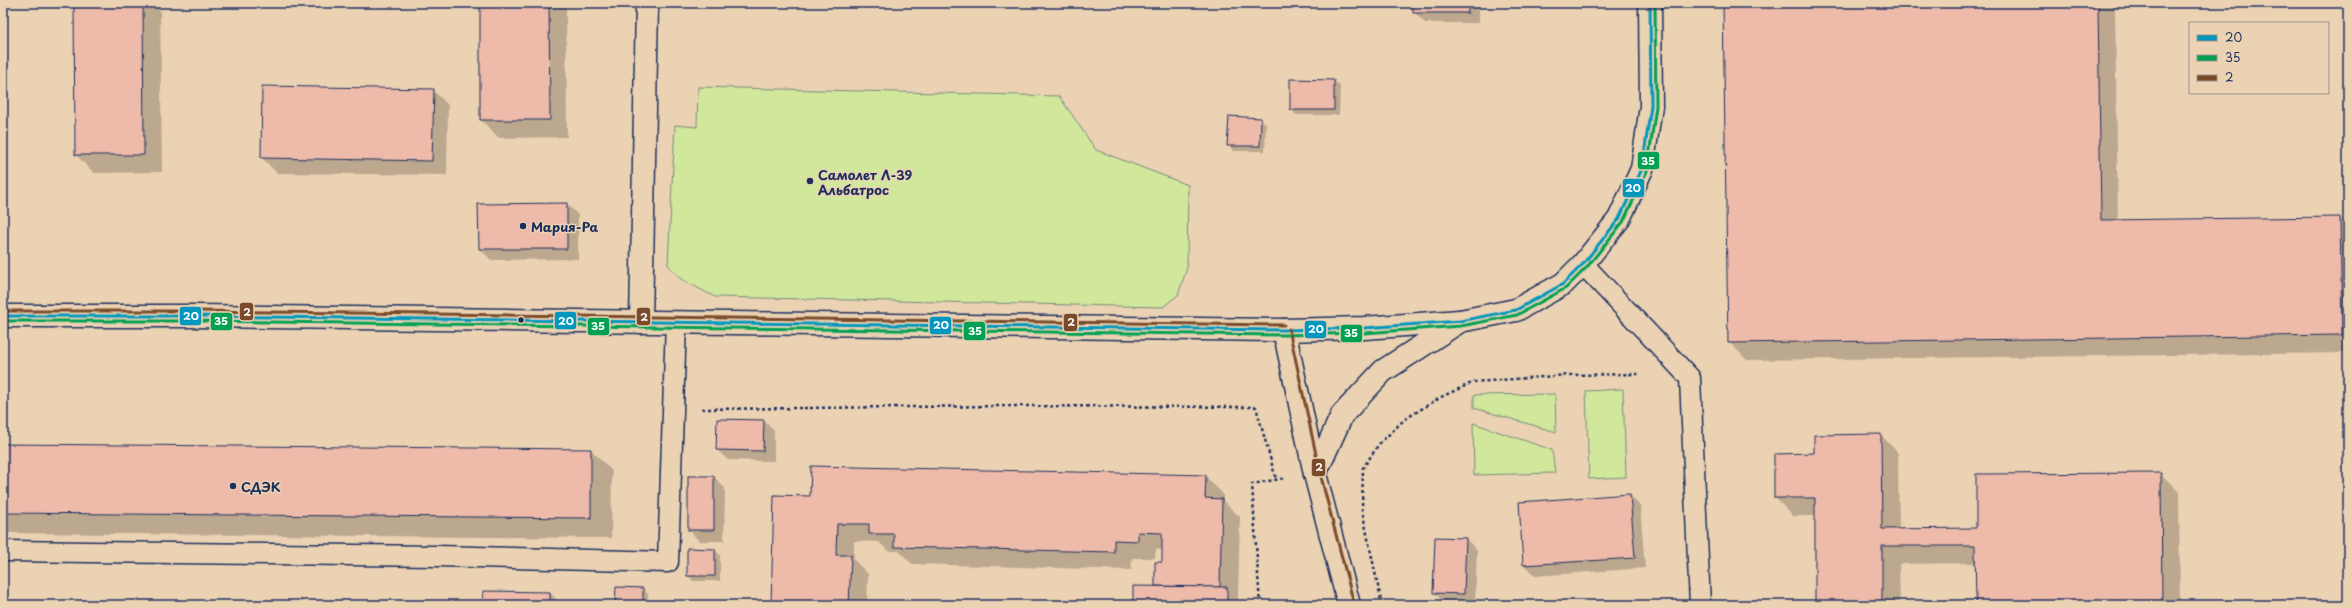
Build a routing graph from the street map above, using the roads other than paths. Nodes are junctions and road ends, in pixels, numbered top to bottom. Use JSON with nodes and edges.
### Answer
{"nodes":[{"id":1,"x":647,"y":3,"type":"edge"},
{"id":2,"x":1650,"y":3,"type":"edge"},
{"id":3,"x":1583,"y":264,"type":"junction"},
{"id":4,"x":3,"y":316,"type":"edge"},
{"id":5,"x":1460,"y":321,"type":"junction"},
{"id":6,"x":641,"y":322,"type":"junction"},
{"id":7,"x":676,"y":322,"type":"junction"},
{"id":8,"x":1284,"y":330,"type":"junction"},
{"id":9,"x":1315,"y":474,"type":"junction"},
{"id":10,"x":3,"y":551,"type":"edge"},
{"id":11,"x":1349,"y":605,"type":"edge"},
{"id":12,"x":1700,"y":605,"type":"edge"}],
"edges":[{"from":1,"to":6,"type":"street"},
{"from":2,"to":3,"type":"street"},
{"from":3,"to":5,"type":"street"},
{"from":3,"to":12,"type":"lane"},
{"from":4,"to":6,"type":"street"},
{"from":5,"to":8,"type":"street"},
{"from":5,"to":9,"type":"street"},
{"from":6,"to":7,"type":"street"},
{"from":7,"to":8,"type":"street"},
{"from":7,"to":10,"type":"lane"},
{"from":8,"to":9,"type":"street"},
{"from":9,"to":11,"type":"street"}]}
